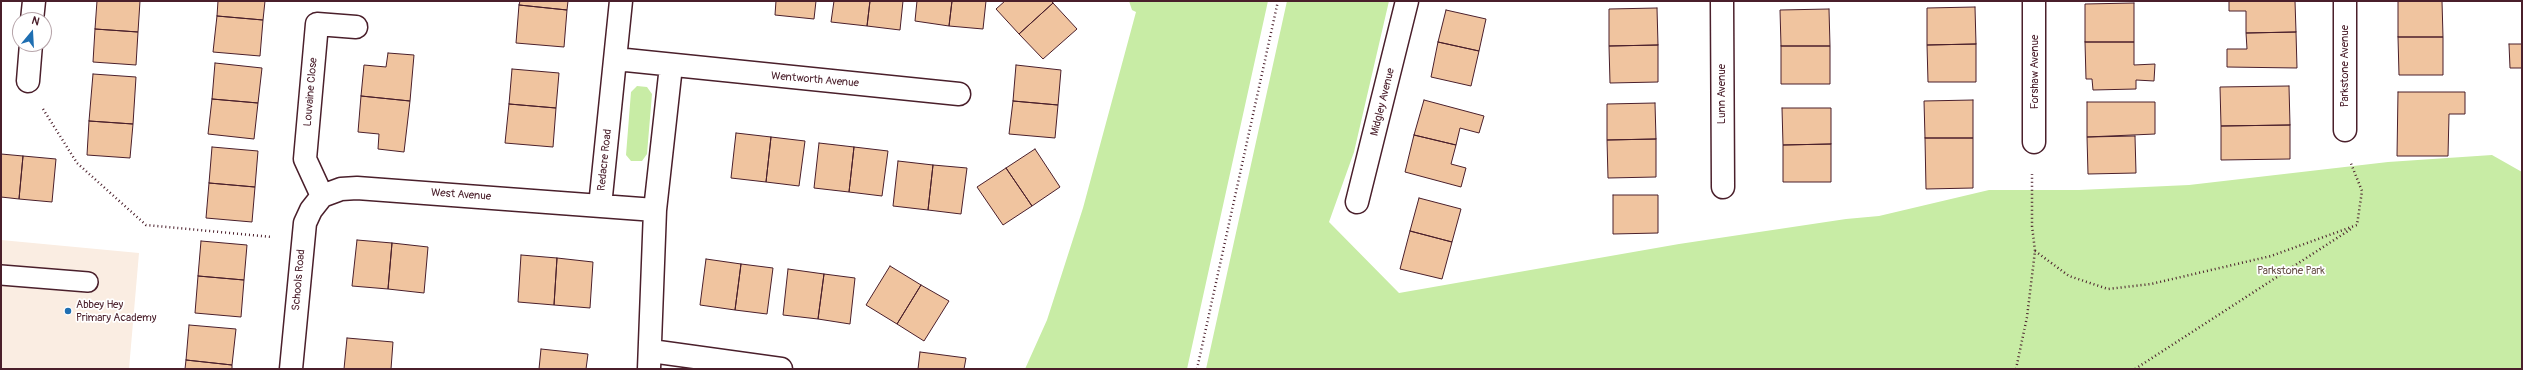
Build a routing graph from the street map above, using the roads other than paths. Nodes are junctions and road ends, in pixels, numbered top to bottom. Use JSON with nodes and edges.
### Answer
{"nodes":[{"id":1,"x":34,"y":1,"type":"edge"},
{"id":2,"x":622,"y":1,"type":"edge"},
{"id":3,"x":1408,"y":1,"type":"edge"},
{"id":4,"x":1722,"y":1,"type":"edge"},
{"id":5,"x":2034,"y":1,"type":"edge"},
{"id":6,"x":2345,"y":1,"type":"edge"},
{"id":7,"x":33,"y":12,"type":"edge"},
{"id":8,"x":356,"y":27,"type":"dead end"},
{"id":9,"x":30,"y":52,"type":"edge"},
{"id":10,"x":616,"y":59,"type":"junction"},
{"id":11,"x":670,"y":66,"type":"junction"},
{"id":12,"x":28,"y":81,"type":"road end"},
{"id":13,"x":959,"y":94,"type":"dead end"},
{"id":14,"x":2345,"y":130,"type":"dead end"},
{"id":15,"x":2034,"y":142,"type":"dead end"},
{"id":16,"x":1723,"y":187,"type":"dead end"},
{"id":17,"x":322,"y":196,"type":"junction"},
{"id":18,"x":1357,"y":202,"type":"dead end"},
{"id":19,"x":600,"y":206,"type":"junction"},
{"id":20,"x":655,"y":210,"type":"junction"},
{"id":21,"x":1,"y":275,"type":"edge"},
{"id":22,"x":88,"y":282,"type":"dead end"},
{"id":23,"x":650,"y":360,"type":"edge"},
{"id":24,"x":291,"y":369,"type":"edge"},
{"id":25,"x":781,"y":369,"type":"edge"}],
"edges":[{"from":1,"to":7,"type":"street"},
{"from":2,"to":10,"type":"street","name":"Redacre Road"},
{"from":3,"to":18,"type":"street","name":"Midgley Avenue"},
{"from":4,"to":16,"type":"street","name":"Lunn Avenue"},
{"from":5,"to":15,"type":"street","name":"Forshaw Avenue"},
{"from":6,"to":14,"type":"street","name":"Parkstone Avenue"},
{"from":8,"to":17,"type":"street","name":"Louvaine Close"},
{"from":9,"to":12,"type":"street"},
{"from":10,"to":11,"type":"street"},
{"from":10,"to":19,"type":"street","name":"Redacre Road"},
{"from":11,"to":13,"type":"street","name":"Wentworth Avenue"},
{"from":11,"to":20,"type":"street"},
{"from":17,"to":19,"type":"street","name":"West Avenue"},
{"from":17,"to":24,"type":"street","name":"Schools Road"},
{"from":19,"to":20,"type":"street","name":"Redacre Road"},
{"from":20,"to":23,"type":"street"},
{"from":21,"to":22,"type":"lane"},
{"from":23,"to":25,"type":"street"}]}
